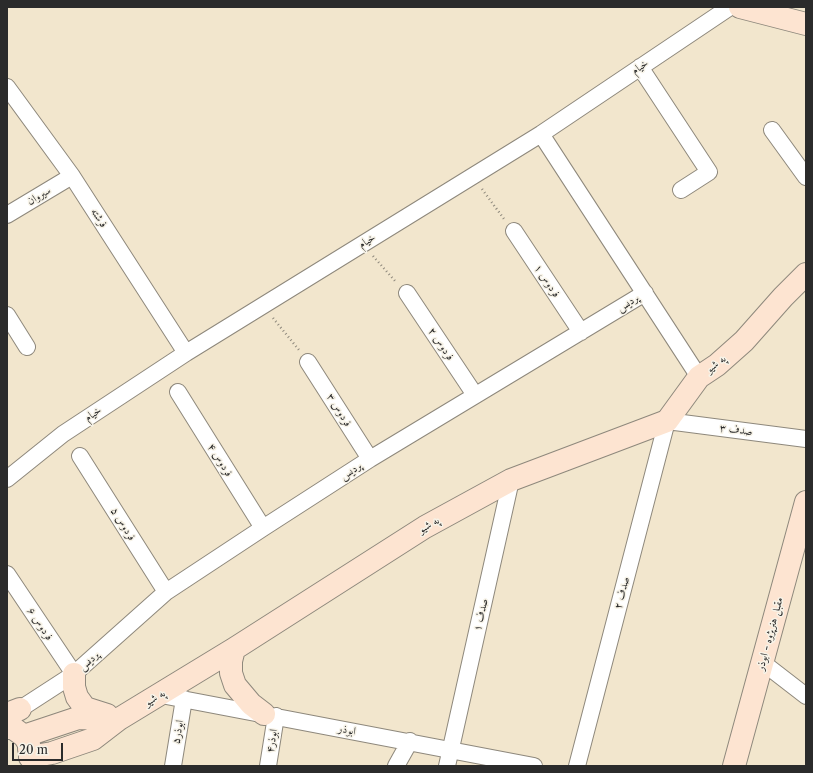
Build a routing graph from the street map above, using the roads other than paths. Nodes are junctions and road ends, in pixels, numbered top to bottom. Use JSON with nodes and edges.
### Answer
{"nodes":[{"id":1,"x":730,"y":7,"type":"edge"},
{"id":2,"x":740,"y":7,"type":"edge"},
{"id":3,"x":806,"y":24,"type":"edge"},
{"id":4,"x":640,"y":67,"type":"junction"},
{"id":5,"x":7,"y":88,"type":"edge"},
{"id":6,"x":772,"y":130,"type":"dead end"},
{"id":7,"x":541,"y":134,"type":"junction"},
{"id":8,"x":72,"y":176,"type":"junction"},
{"id":9,"x":806,"y":177,"type":"edge"},
{"id":10,"x":681,"y":190,"type":"dead end"},
{"id":11,"x":7,"y":215,"type":"edge"},
{"id":12,"x":514,"y":231,"type":"road end"},
{"id":13,"x":806,"y":274,"type":"edge"},
{"id":14,"x":806,"y":284,"type":"edge"},
{"id":15,"x":407,"y":293,"type":"road end"},
{"id":16,"x":645,"y":293,"type":"junction"},
{"id":17,"x":783,"y":297,"type":"junction"},
{"id":18,"x":7,"y":315,"type":"edge"},
{"id":19,"x":580,"y":332,"type":"junction"},
{"id":20,"x":27,"y":347,"type":"dead end"},
{"id":21,"x":186,"y":353,"type":"junction"},
{"id":22,"x":308,"y":362,"type":"road end"},
{"id":23,"x":699,"y":377,"type":"junction"},
{"id":24,"x":178,"y":392,"type":"dead end"},
{"id":25,"x":475,"y":395,"type":"junction"},
{"id":26,"x":667,"y":421,"type":"junction"},
{"id":27,"x":806,"y":439,"type":"edge"},
{"id":28,"x":80,"y":456,"type":"dead end"},
{"id":29,"x":370,"y":459,"type":"junction"},
{"id":30,"x":7,"y":479,"type":"edge"},
{"id":31,"x":511,"y":480,"type":"junction"},
{"id":32,"x":804,"y":515,"type":"edge"},
{"id":33,"x":263,"y":528,"type":"junction"},
{"id":34,"x":7,"y":574,"type":"edge"},
{"id":35,"x":166,"y":592,"type":"junction"},
{"id":36,"x":234,"y":649,"type":"junction"},
{"id":37,"x":762,"y":662,"type":"junction"},
{"id":38,"x":74,"y":674,"type":"junction"},
{"id":39,"x":161,"y":695,"type":"junction"},
{"id":40,"x":806,"y":696,"type":"edge"},
{"id":41,"x":184,"y":699,"type":"junction"},
{"id":42,"x":13,"y":711,"type":"edge"},
{"id":43,"x":270,"y":715,"type":"junction"},
{"id":44,"x":119,"y":719,"type":"junction"},
{"id":45,"x":13,"y":730,"type":"edge"},
{"id":46,"x":410,"y":742,"type":"junction"},
{"id":47,"x":450,"y":749,"type":"junction"},
{"id":48,"x":52,"y":760,"type":"edge"},
{"id":49,"x":29,"y":762,"type":"edge"},
{"id":50,"x":173,"y":766,"type":"edge"},
{"id":51,"x":268,"y":766,"type":"edge"},
{"id":52,"x":396,"y":766,"type":"edge"},
{"id":53,"x":447,"y":766,"type":"edge"},
{"id":54,"x":534,"y":766,"type":"edge"},
{"id":55,"x":577,"y":766,"type":"edge"},
{"id":56,"x":734,"y":766,"type":"edge"}],
"edges":[{"from":1,"to":4,"type":"street","name":"خیام"},
{"from":2,"to":3,"type":"street"},
{"from":4,"to":7,"type":"street","name":"خیام"},
{"from":4,"to":10,"type":"street"},
{"from":5,"to":8,"type":"street","name":"فرشته"},
{"from":6,"to":9,"type":"street"},
{"from":7,"to":16,"type":"street"},
{"from":7,"to":21,"type":"street","name":"خیام"},
{"from":8,"to":11,"type":"street","name":"سیروان"},
{"from":8,"to":21,"type":"street","name":"فرشته"},
{"from":12,"to":19,"type":"street","name":"فردوس ۱"},
{"from":13,"to":17,"type":"street","name":"په شیو"},
{"from":14,"to":17,"type":"street"},
{"from":15,"to":25,"type":"street","name":"فردوس ۲"},
{"from":16,"to":19,"type":"street","name":"پردیس"},
{"from":16,"to":23,"type":"street"},
{"from":17,"to":23,"type":"street","name":"په شیو"},
{"from":18,"to":20,"type":"street"},
{"from":19,"to":25,"type":"street","name":"پردیس"},
{"from":21,"to":30,"type":"street","name":"خیام"},
{"from":22,"to":29,"type":"street","name":"فردوس ۳"},
{"from":23,"to":26,"type":"street","name":"په شیو"},
{"from":24,"to":33,"type":"street","name":"فردوس ۴"},
{"from":25,"to":29,"type":"street","name":"پردیس"},
{"from":26,"to":27,"type":"street","name":"صدف ۳"},
{"from":26,"to":31,"type":"street","name":"په شیو"},
{"from":26,"to":55,"type":"street","name":"صدف ۲"},
{"from":28,"to":35,"type":"street","name":"فردوس ۵"},
{"from":29,"to":33,"type":"street","name":"پردیس"},
{"from":31,"to":36,"type":"street","name":"په شیو"},
{"from":31,"to":47,"type":"street","name":"صدف ۱"},
{"from":32,"to":37,"type":"street","name":"مقبل هنرپژوه - ابوذر"},
{"from":33,"to":35,"type":"street","name":"پردیس"},
{"from":34,"to":38,"type":"street","name":"فردوس ۶"},
{"from":35,"to":38,"type":"street","name":"پردیس"},
{"from":36,"to":39,"type":"street","name":"په شیو"},
{"from":36,"to":43,"type":"street"},
{"from":37,"to":40,"type":"street"},
{"from":37,"to":56,"type":"street","name":"مقبل هنرپژوه - ابوذر"},
{"from":38,"to":42,"type":"street","name":"پردیس"},
{"from":38,"to":44,"type":"street"},
{"from":39,"to":41,"type":"street","name":"ابوذر"},
{"from":39,"to":44,"type":"street","name":"په شیو"},
{"from":41,"to":43,"type":"street","name":"ابوذر"},
{"from":41,"to":50,"type":"street","name":"ابوذر۵"},
{"from":42,"to":45,"type":"street","name":"پردیس"},
{"from":43,"to":46,"type":"street","name":"ابوذر"},
{"from":43,"to":51,"type":"street","name":"ابوذر۴"},
{"from":44,"to":45,"type":"street"},
{"from":44,"to":48,"type":"street","name":"په شیو"},
{"from":45,"to":49,"type":"street"},
{"from":46,"to":47,"type":"street","name":"ابوذر"},
{"from":46,"to":52,"type":"street"},
{"from":47,"to":53,"type":"street","name":"صدف ۱"},
{"from":47,"to":54,"type":"street","name":"ابوذر"},
{"from":48,"to":49,"type":"street","name":"په شیو"}]}
